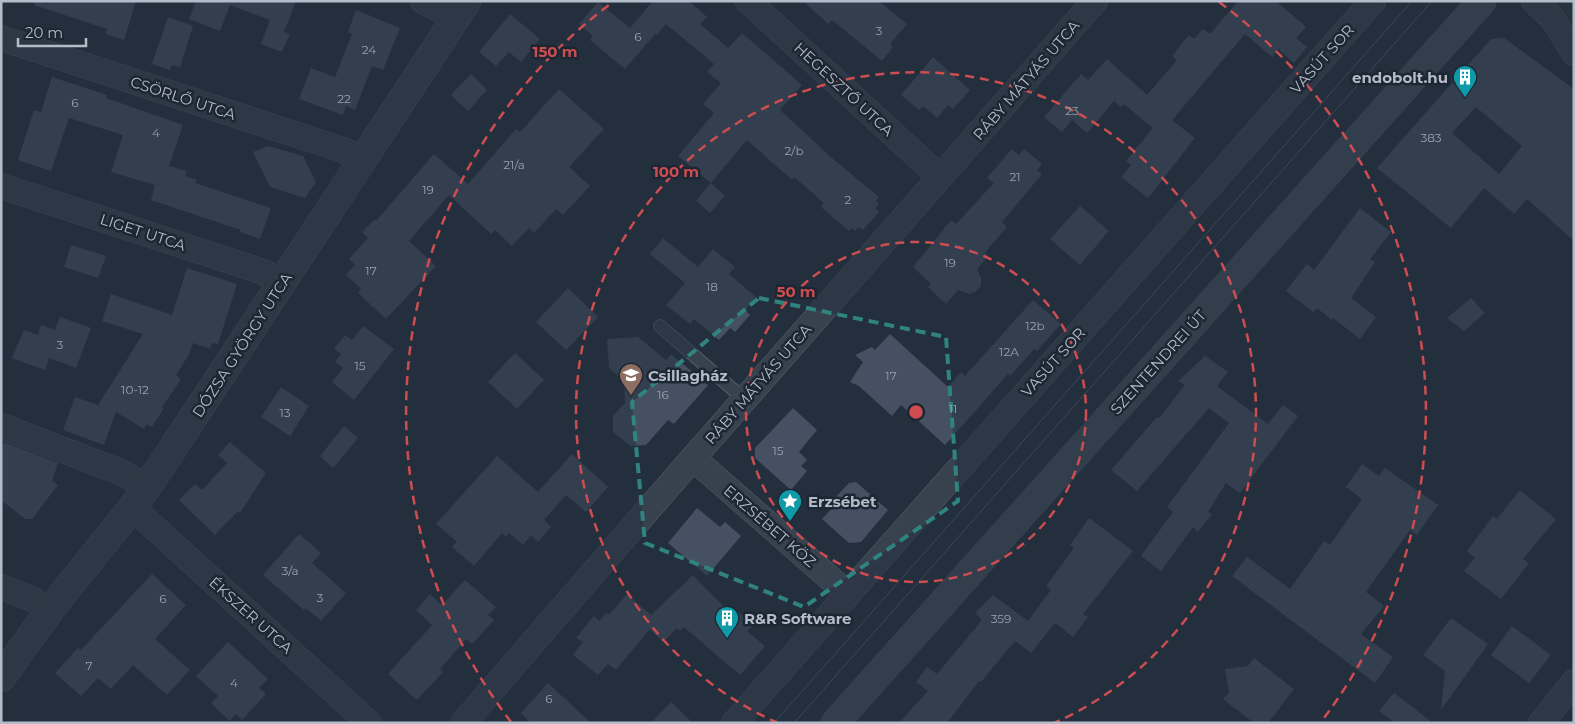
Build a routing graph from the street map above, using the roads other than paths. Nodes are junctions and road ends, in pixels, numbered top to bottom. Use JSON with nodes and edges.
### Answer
{"nodes":[{"id":1,"x":423,"y":1,"type":"edge"},
{"id":2,"x":748,"y":1,"type":"edge"},
{"id":3,"x":1095,"y":1,"type":"edge"},
{"id":4,"x":1373,"y":1,"type":"edge"},
{"id":5,"x":1482,"y":1,"type":"edge"},
{"id":6,"x":1534,"y":1,"type":"edge"},
{"id":7,"x":461,"y":9,"type":"edge"},
{"id":8,"x":1,"y":38,"type":"edge"},
{"id":9,"x":1574,"y":53,"type":"edge"},
{"id":10,"x":363,"y":160,"type":"junction"},
{"id":11,"x":940,"y":177,"type":"junction"},
{"id":12,"x":1,"y":186,"type":"edge"},
{"id":13,"x":283,"y":282,"type":"junction"},
{"id":14,"x":660,"y":326,"type":"dead end"},
{"id":15,"x":745,"y":400,"type":"junction"},
{"id":16,"x":1,"y":426,"type":"edge"},
{"id":17,"x":693,"y":458,"type":"junction"},
{"id":18,"x":140,"y":497,"type":"junction"},
{"id":19,"x":1,"y":587,"type":"edge"},
{"id":20,"x":848,"y":594,"type":"junction"},
{"id":21,"x":50,"y":610,"type":"junction"},
{"id":22,"x":1,"y":678,"type":"edge"},
{"id":23,"x":1574,"y":682,"type":"edge"},
{"id":24,"x":369,"y":723,"type":"edge"},
{"id":25,"x":464,"y":723,"type":"edge"},
{"id":26,"x":734,"y":723,"type":"edge"},
{"id":27,"x":835,"y":723,"type":"edge"},
{"id":28,"x":1541,"y":723,"type":"edge"}],
"edges":[{"from":1,"to":7,"type":"street"},
{"from":2,"to":11,"type":"street","name":"HEGESZTŐ UTCA"},
{"from":3,"to":11,"type":"street","name":"RÁBY MÁTYÁS UTCA"},
{"from":4,"to":20,"type":"street","name":"VASÚT SOR"},
{"from":5,"to":27,"type":"main road","name":"SZENTENDREI ÚT"},
{"from":6,"to":9,"type":"street"},
{"from":7,"to":10,"type":"street","name":"DÓZSA GYÖRGY UTCA"},
{"from":8,"to":10,"type":"street","name":"CSÖRLŐ UTCA"},
{"from":10,"to":13,"type":"street","name":"DÓZSA GYÖRGY UTCA"},
{"from":11,"to":15,"type":"street","name":"RÁBY MÁTYÁS UTCA"},
{"from":12,"to":13,"type":"street","name":"LIGET UTCA"},
{"from":13,"to":18,"type":"street","name":"DÓZSA GYÖRGY UTCA"},
{"from":14,"to":15,"type":"lane"},
{"from":15,"to":17,"type":"street","name":"RÁBY MÁTYÁS UTCA"},
{"from":16,"to":18,"type":"street","name":"ÉKSZER UTCA"},
{"from":17,"to":20,"type":"street","name":"ERZSÉBET KÖZ"},
{"from":17,"to":25,"type":"street","name":"RÁBY MÁTYÁS UTCA"},
{"from":18,"to":21,"type":"street","name":"DÓZSA GYÖRGY UTCA"},
{"from":18,"to":24,"type":"street","name":"ÉKSZER UTCA"},
{"from":19,"to":21,"type":"street"},
{"from":20,"to":26,"type":"street","name":"VASÚT SOR"},
{"from":21,"to":22,"type":"street","name":"DÓZSA GYÖRGY UTCA"},
{"from":23,"to":28,"type":"street"}]}
